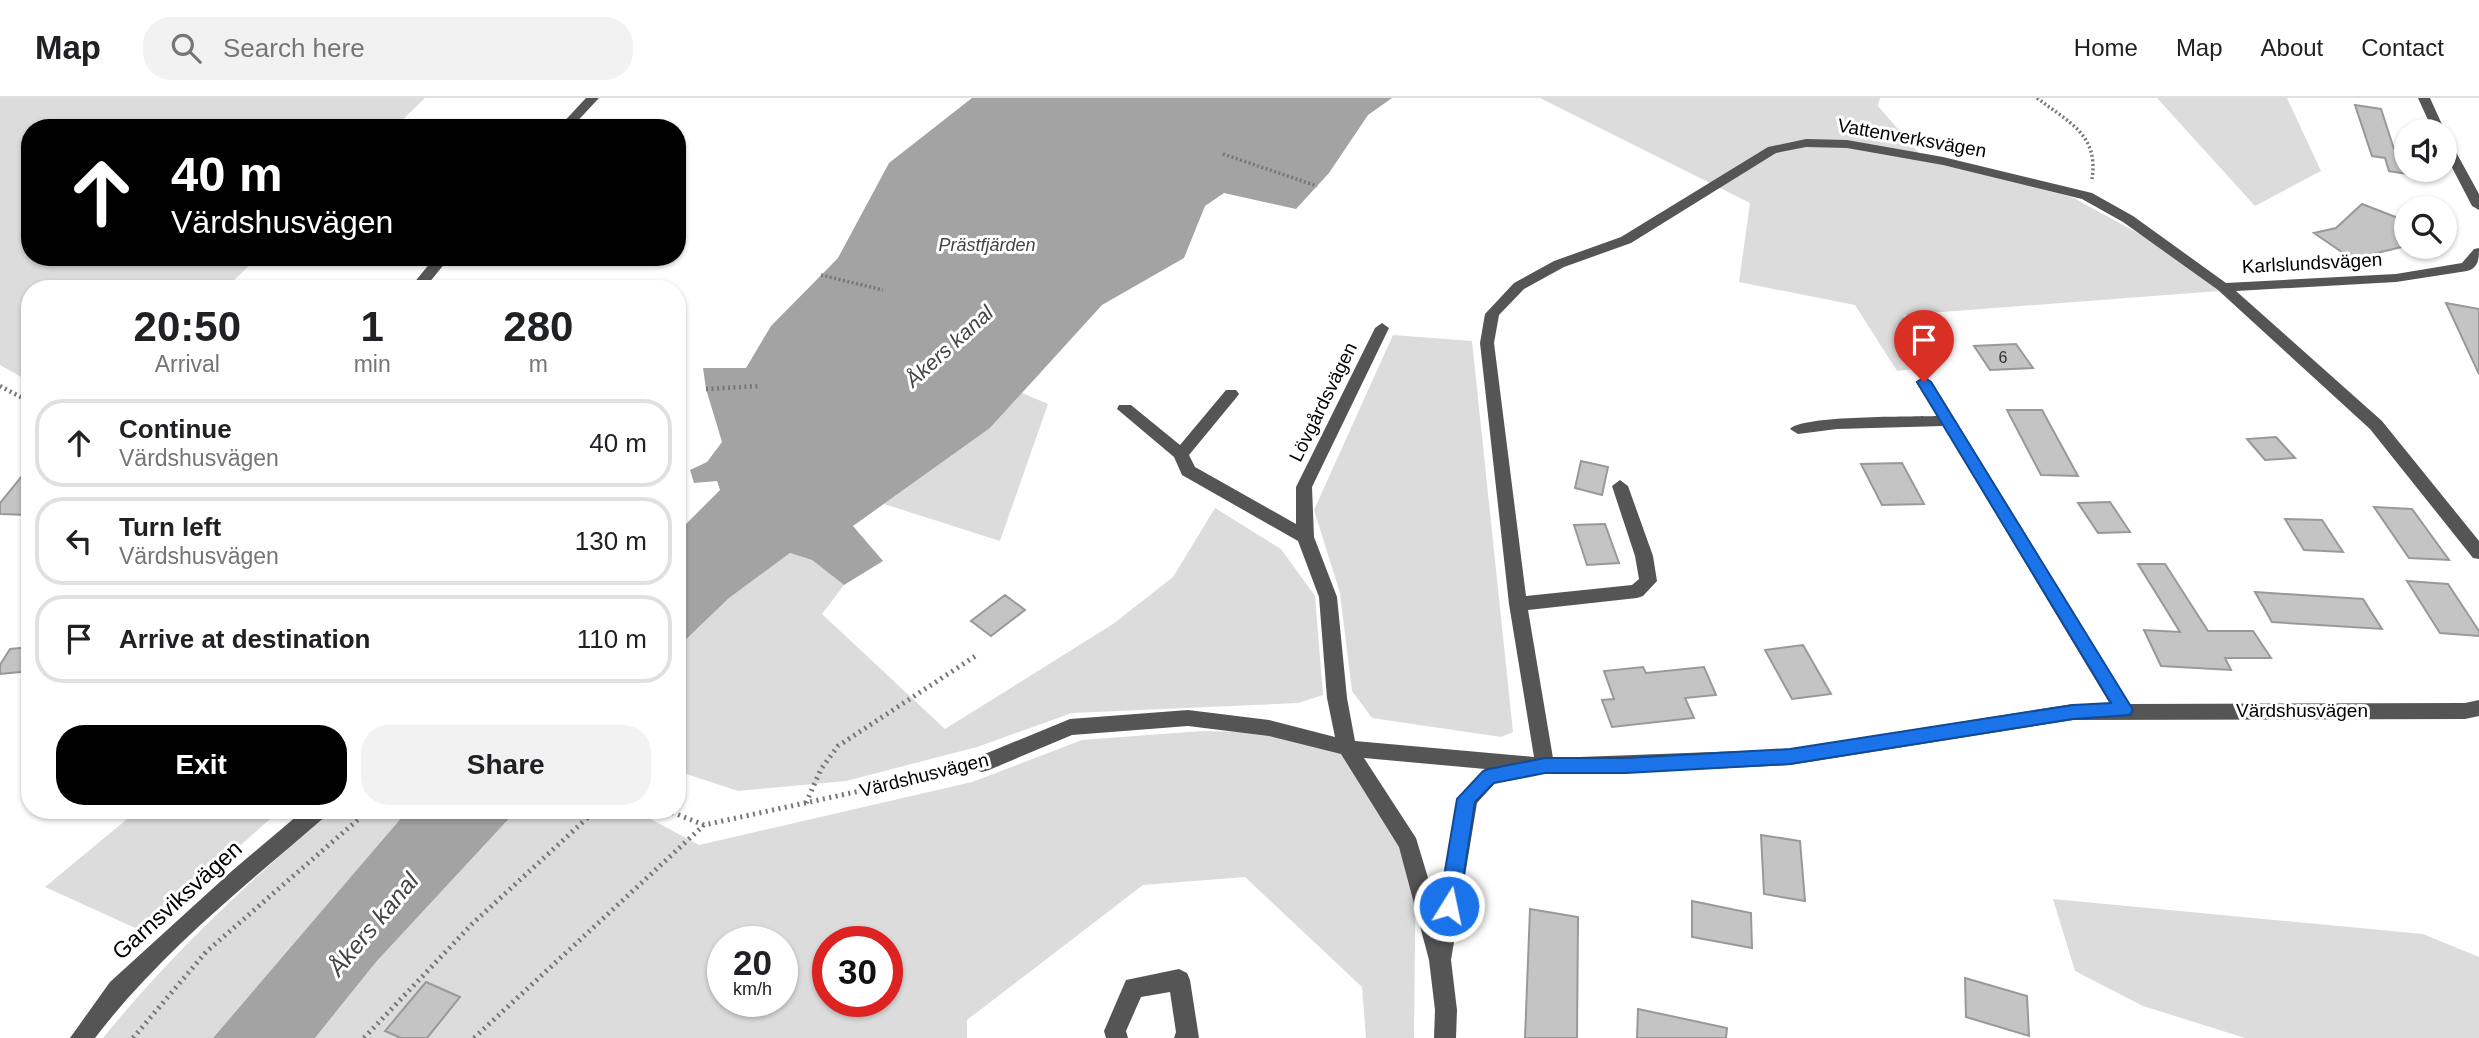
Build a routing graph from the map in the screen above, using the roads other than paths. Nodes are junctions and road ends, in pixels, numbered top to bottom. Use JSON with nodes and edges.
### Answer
{"nodes":[{"id":1,"x":593,"y":98,"type":"edge"},
{"id":2,"x":2424,"y":98,"type":"edge"},
{"id":3,"x":573,"y":119,"type":"edge"},
{"id":4,"x":2434,"y":119,"type":"edge"},
{"id":5,"x":2457,"y":165,"type":"edge"},
{"id":6,"x":2479,"y":206,"type":"edge"},
{"id":7,"x":2479,"y":252,"type":"edge"},
{"id":8,"x":435,"y":266,"type":"edge"},
{"id":9,"x":424,"y":280,"type":"edge"},
{"id":10,"x":2223,"y":287,"type":"junction"},
{"id":11,"x":1382,"y":328,"type":"dead end"},
{"id":12,"x":1924,"y":382,"type":"dead end"},
{"id":13,"x":1231,"y":394,"type":"dead end"},
{"id":14,"x":1125,"y":409,"type":"dead end"},
{"id":15,"x":1947,"y":421,"type":"junction"},
{"id":16,"x":1798,"y":429,"type":"dead end"},
{"id":17,"x":1181,"y":454,"type":"junction"},
{"id":18,"x":1620,"y":486,"type":"dead end"},
{"id":19,"x":1305,"y":537,"type":"junction"},
{"id":20,"x":2479,"y":553,"type":"edge"},
{"id":21,"x":1518,"y":604,"type":"junction"},
{"id":22,"x":2479,"y":708,"type":"edge"},
{"id":23,"x":2124,"y":710,"type":"junction"},
{"id":24,"x":1347,"y":748,"type":"junction"},
{"id":25,"x":982,"y":764,"type":"road end"},
{"id":26,"x":1545,"y":766,"type":"junction"},
{"id":27,"x":308,"y":819,"type":"edge"},
{"id":28,"x":1440,"y":960,"type":"junction"},
{"id":29,"x":81,"y":1038,"type":"edge"},
{"id":30,"x":1117,"y":1038,"type":"edge"},
{"id":31,"x":1185,"y":1038,"type":"edge"},
{"id":32,"x":1445,"y":1038,"type":"edge"}],
"edges":[{"from":1,"to":3,"type":"street"},
{"from":2,"to":4,"type":"street"},
{"from":5,"to":6,"type":"street"},
{"from":7,"to":10,"type":"street","name":"Karlslundsvägen"},
{"from":8,"to":9,"type":"street"},
{"from":10,"to":20,"type":"street","name":"Vattenverksvägen"},
{"from":10,"to":21,"type":"street","name":"Vattenverksvägen"},
{"from":11,"to":19,"type":"street","name":"Lövgårdsvägen"},
{"from":12,"to":15,"type":"street"},
{"from":13,"to":17,"type":"street"},
{"from":14,"to":17,"type":"street"},
{"from":15,"to":16,"type":"street"},
{"from":15,"to":23,"type":"street"},
{"from":17,"to":19,"type":"street"},
{"from":18,"to":21,"type":"street"},
{"from":19,"to":24,"type":"street","name":"Lövgårdsvägen"},
{"from":21,"to":26,"type":"street","name":"Vattenverksvägen"},
{"from":22,"to":23,"type":"street","name":"Värdshusvägen"},
{"from":23,"to":26,"type":"street","name":"Värdshusvägen"},
{"from":24,"to":25,"type":"street","name":"Värdshusvägen"},
{"from":24,"to":26,"type":"street","name":"Värdshusvägen"},
{"from":24,"to":28,"type":"street"},
{"from":26,"to":28,"type":"street"},
{"from":27,"to":29,"type":"street","name":"Garnsviksvägen"},
{"from":28,"to":32,"type":"street"},
{"from":30,"to":31,"type":"street"}]}
